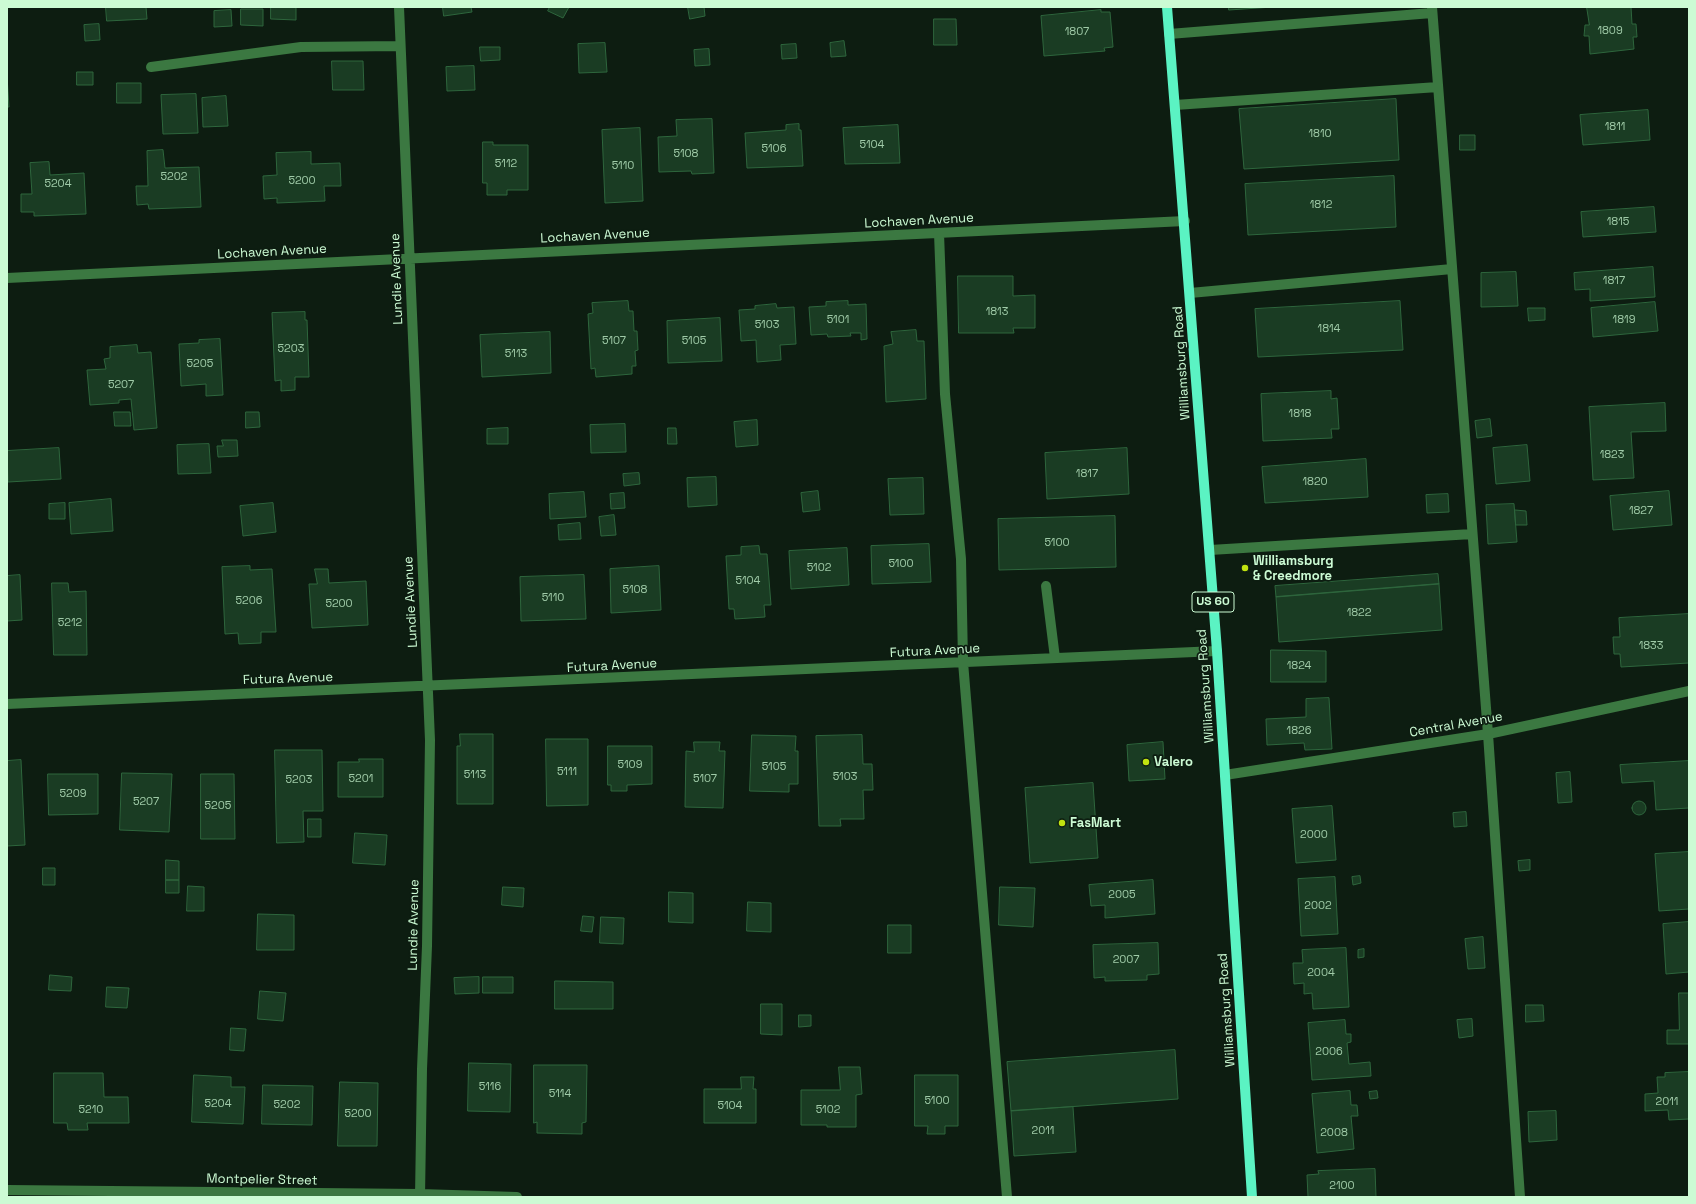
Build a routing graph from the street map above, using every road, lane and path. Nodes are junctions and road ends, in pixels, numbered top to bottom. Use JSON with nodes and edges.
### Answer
{"nodes":[{"id":1,"x":399,"y":7,"type":"edge"},
{"id":2,"x":1167,"y":7,"type":"edge"},
{"id":3,"x":1432,"y":10,"type":"edge"},
{"id":4,"x":1169,"y":34,"type":"junction"},
{"id":5,"x":400,"y":46,"type":"junction"},
{"id":6,"x":151,"y":67,"type":"dead end"},
{"id":7,"x":1438,"y":87,"type":"junction"},
{"id":8,"x":1175,"y":105,"type":"junction"},
{"id":9,"x":1185,"y":221,"type":"junction"},
{"id":10,"x":939,"y":232,"type":"junction"},
{"id":11,"x":409,"y":258,"type":"junction"},
{"id":12,"x":1452,"y":269,"type":"junction"},
{"id":13,"x":7,"y":278,"type":"edge"},
{"id":14,"x":1190,"y":293,"type":"junction"},
{"id":15,"x":1472,"y":534,"type":"junction"},
{"id":16,"x":1210,"y":550,"type":"junction"},
{"id":17,"x":1046,"y":586,"type":"dead end"},
{"id":18,"x":1217,"y":651,"type":"junction"},
{"id":19,"x":1055,"y":658,"type":"junction"},
{"id":20,"x":963,"y":662,"type":"junction"},
{"id":21,"x":428,"y":687,"type":"junction"},
{"id":22,"x":1689,"y":691,"type":"edge"},
{"id":23,"x":7,"y":704,"type":"edge"},
{"id":24,"x":1488,"y":734,"type":"junction"},
{"id":25,"x":1225,"y":775,"type":"junction"},
{"id":26,"x":7,"y":1190,"type":"edge"},
{"id":27,"x":420,"y":1196,"type":"edge"},
{"id":28,"x":517,"y":1197,"type":"edge"},
{"id":29,"x":1007,"y":1197,"type":"edge"},
{"id":30,"x":1252,"y":1197,"type":"edge"},
{"id":31,"x":1520,"y":1197,"type":"edge"}],
"edges":[{"from":1,"to":5,"type":"street","name":"Lundie Avenue"},
{"from":2,"to":4,"type":"main road","name":"Williamsburg Road","number":"US 60"},
{"from":3,"to":4,"type":"street"},
{"from":3,"to":7,"type":"street"},
{"from":4,"to":8,"type":"main road","name":"Williamsburg Road","number":"US 60"},
{"from":5,"to":6,"type":"street"},
{"from":5,"to":11,"type":"street","name":"Lundie Avenue"},
{"from":7,"to":8,"type":"street"},
{"from":7,"to":12,"type":"street"},
{"from":8,"to":9,"type":"main road","name":"Williamsburg Road","number":"US 60"},
{"from":9,"to":10,"type":"street","name":"Lochaven Avenue"},
{"from":9,"to":14,"type":"main road","name":"Williamsburg Road","number":"US 60"},
{"from":10,"to":11,"type":"street","name":"Lochaven Avenue"},
{"from":10,"to":20,"type":"street"},
{"from":11,"to":13,"type":"street","name":"Lochaven Avenue"},
{"from":11,"to":21,"type":"street","name":"Lundie Avenue"},
{"from":12,"to":14,"type":"street"},
{"from":12,"to":15,"type":"street"},
{"from":14,"to":16,"type":"main road","name":"Williamsburg Road","number":"US 60"},
{"from":15,"to":16,"type":"street"},
{"from":15,"to":24,"type":"street"},
{"from":16,"to":18,"type":"main road","name":"Williamsburg Road","number":"US 60"},
{"from":17,"to":19,"type":"street"},
{"from":18,"to":19,"type":"street","name":"Futura Avenue"},
{"from":18,"to":25,"type":"main road","name":"Williamsburg Road","number":"US 60"},
{"from":19,"to":20,"type":"street","name":"Futura Avenue"},
{"from":20,"to":21,"type":"street","name":"Futura Avenue"},
{"from":20,"to":29,"type":"street"},
{"from":21,"to":23,"type":"street","name":"Futura Avenue"},
{"from":21,"to":27,"type":"street","name":"Lundie Avenue"},
{"from":22,"to":24,"type":"street","name":"Central Avenue"},
{"from":24,"to":25,"type":"street","name":"Central Avenue"},
{"from":24,"to":31,"type":"street"},
{"from":25,"to":30,"type":"main road","name":"Williamsburg Road","number":"US 60"},
{"from":26,"to":27,"type":"street","name":"Montpelier Street"},
{"from":27,"to":28,"type":"street","name":"Montpelier Street"}]}
